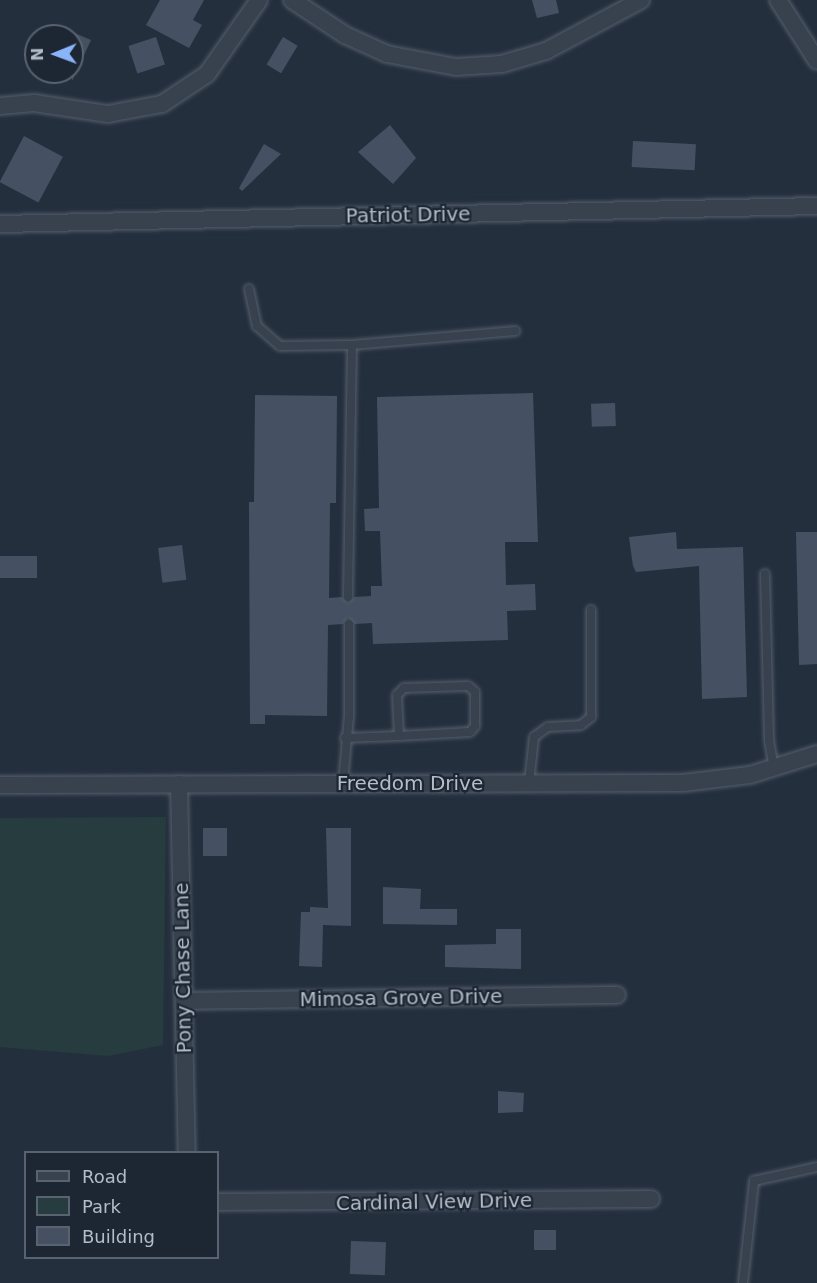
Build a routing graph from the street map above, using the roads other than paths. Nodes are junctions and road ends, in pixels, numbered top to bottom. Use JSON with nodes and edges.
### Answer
{"nodes":[{"id":1,"x":259,"y":0,"type":"edge"},
{"id":2,"x":292,"y":0,"type":"edge"},
{"id":3,"x":641,"y":0,"type":"edge"},
{"id":4,"x":778,"y":0,"type":"edge"},
{"id":5,"x":817,"y":62,"type":"edge"},
{"id":6,"x":0,"y":106,"type":"edge"},
{"id":7,"x":817,"y":206,"type":"edge"},
{"id":8,"x":0,"y":224,"type":"edge"},
{"id":9,"x":249,"y":289,"type":"dead end"},
{"id":10,"x":515,"y":331,"type":"dead end"},
{"id":11,"x":352,"y":345,"type":"junction"},
{"id":12,"x":765,"y":574,"type":"dead end"},
{"id":13,"x":348,"y":597,"type":"dead end"},
{"id":14,"x":591,"y":610,"type":"dead end"},
{"id":15,"x":348,"y":624,"type":"dead end"},
{"id":16,"x":399,"y":736,"type":"junction"},
{"id":17,"x":345,"y":738,"type":"junction"},
{"id":18,"x":817,"y":754,"type":"edge"},
{"id":19,"x":774,"y":767,"type":"junction"},
{"id":20,"x":179,"y":783,"type":"junction"},
{"id":21,"x":343,"y":783,"type":"junction"},
{"id":22,"x":529,"y":783,"type":"junction"},
{"id":23,"x":0,"y":785,"type":"edge"},
{"id":24,"x":618,"y":996,"type":"dead end"},
{"id":25,"x":185,"y":1001,"type":"junction"},
{"id":26,"x":187,"y":1151,"type":"edge"},
{"id":27,"x":817,"y":1167,"type":"edge"},
{"id":28,"x":651,"y":1199,"type":"dead end"},
{"id":29,"x":219,"y":1202,"type":"edge"},
{"id":30,"x":743,"y":1283,"type":"edge"}],
"edges":[{"from":1,"to":6,"type":"street"},
{"from":2,"to":3,"type":"street"},
{"from":4,"to":5,"type":"street"},
{"from":7,"to":8,"type":"street","name":"Patriot Drive"},
{"from":9,"to":11,"type":"lane"},
{"from":10,"to":11,"type":"lane"},
{"from":11,"to":13,"type":"lane"},
{"from":12,"to":19,"type":"lane"},
{"from":14,"to":22,"type":"lane"},
{"from":15,"to":17,"type":"lane"},
{"from":16,"to":16,"type":"lane"},
{"from":16,"to":17,"type":"lane"},
{"from":17,"to":21,"type":"lane"},
{"from":18,"to":19,"type":"street","name":"Freedom Drive"},
{"from":19,"to":22,"type":"street","name":"Freedom Drive"},
{"from":20,"to":21,"type":"street","name":"Freedom Drive"},
{"from":20,"to":23,"type":"street","name":"Freedom Drive"},
{"from":20,"to":25,"type":"street","name":"Pony Chase Lane"},
{"from":21,"to":22,"type":"street","name":"Freedom Drive"},
{"from":24,"to":25,"type":"street","name":"Mimosa Grove Drive"},
{"from":25,"to":26,"type":"street","name":"Pony Chase Lane"},
{"from":27,"to":30,"type":"lane"},
{"from":28,"to":29,"type":"street","name":"Cardinal View Drive"}]}
